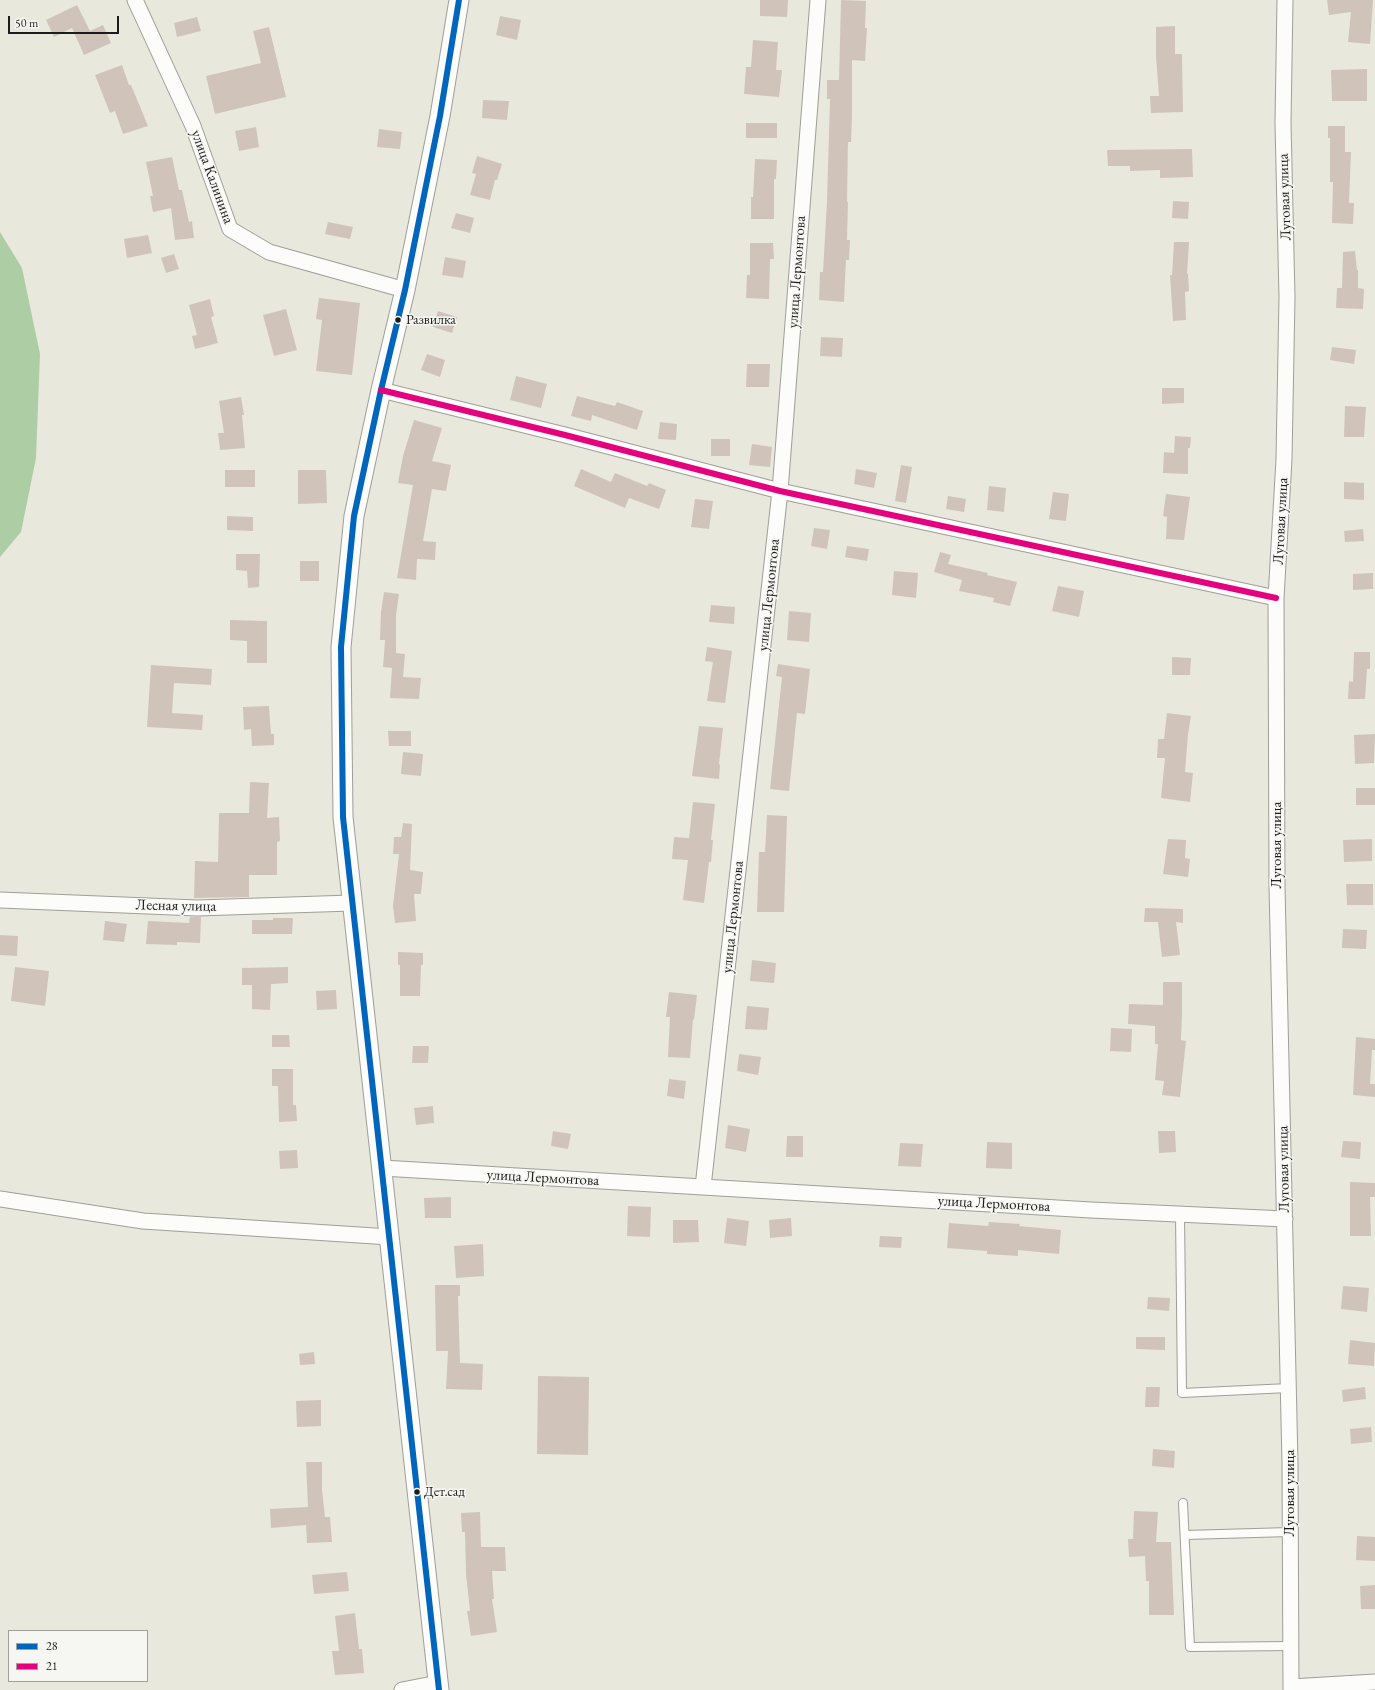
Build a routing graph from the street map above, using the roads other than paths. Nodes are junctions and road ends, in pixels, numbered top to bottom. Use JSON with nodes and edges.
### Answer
{"nodes":[{"id":1,"x":135,"y":0,"type":"edge"},
{"id":2,"x":459,"y":0,"type":"edge"},
{"id":3,"x":818,"y":0,"type":"edge"},
{"id":4,"x":1285,"y":0,"type":"edge"},
{"id":5,"x":404,"y":290,"type":"junction"},
{"id":6,"x":381,"y":390,"type":"junction"},
{"id":7,"x":780,"y":491,"type":"junction"},
{"id":8,"x":1276,"y":598,"type":"junction"},
{"id":9,"x":0,"y":900,"type":"edge"},
{"id":10,"x":352,"y":903,"type":"junction"},
{"id":11,"x":382,"y":1168,"type":"junction"},
{"id":12,"x":703,"y":1187,"type":"junction"},
{"id":13,"x":0,"y":1200,"type":"edge"},
{"id":14,"x":1180,"y":1214,"type":"junction"},
{"id":15,"x":1285,"y":1219,"type":"junction"},
{"id":16,"x":390,"y":1237,"type":"junction"},
{"id":17,"x":1289,"y":1388,"type":"junction"},
{"id":18,"x":1184,"y":1503,"type":"dead end"},
{"id":19,"x":1290,"y":1532,"type":"junction"},
{"id":20,"x":1185,"y":1535,"type":"junction"},
{"id":21,"x":1291,"y":1646,"type":"junction"},
{"id":22,"x":1375,"y":1682,"type":"edge"},
{"id":23,"x":438,"y":1687,"type":"edge"},
{"id":24,"x":1291,"y":1688,"type":"edge"},
{"id":25,"x":402,"y":1690,"type":"edge"}],
"edges":[{"from":1,"to":5,"type":"street","name":"улица Калинина"},
{"from":2,"to":5,"type":"street"},
{"from":3,"to":7,"type":"street","name":"улица Лермонтова"},
{"from":4,"to":8,"type":"street","name":"Луговая улица"},
{"from":5,"to":6,"type":"street"},
{"from":6,"to":7,"type":"street"},
{"from":6,"to":10,"type":"street"},
{"from":7,"to":8,"type":"street"},
{"from":7,"to":12,"type":"street","name":"улица Лермонтова"},
{"from":8,"to":15,"type":"street","name":"Луговая улица"},
{"from":9,"to":10,"type":"street","name":"Лесная улица"},
{"from":10,"to":11,"type":"street"},
{"from":11,"to":12,"type":"street","name":"улица Лермонтова"},
{"from":11,"to":16,"type":"street"},
{"from":12,"to":14,"type":"street","name":"улица Лермонтова"},
{"from":13,"to":16,"type":"street"},
{"from":14,"to":15,"type":"street","name":"улица Лермонтова"},
{"from":14,"to":17,"type":"lane"},
{"from":15,"to":17,"type":"street","name":"Луговая улица"},
{"from":16,"to":23,"type":"street"},
{"from":17,"to":19,"type":"street","name":"Луговая улица"},
{"from":18,"to":20,"type":"lane"},
{"from":19,"to":20,"type":"lane"},
{"from":19,"to":21,"type":"street","name":"Луговая улица"},
{"from":20,"to":21,"type":"lane"},
{"from":21,"to":24,"type":"street","name":"Луговая улица"},
{"from":22,"to":24,"type":"street"},
{"from":23,"to":25,"type":"street"}]}
